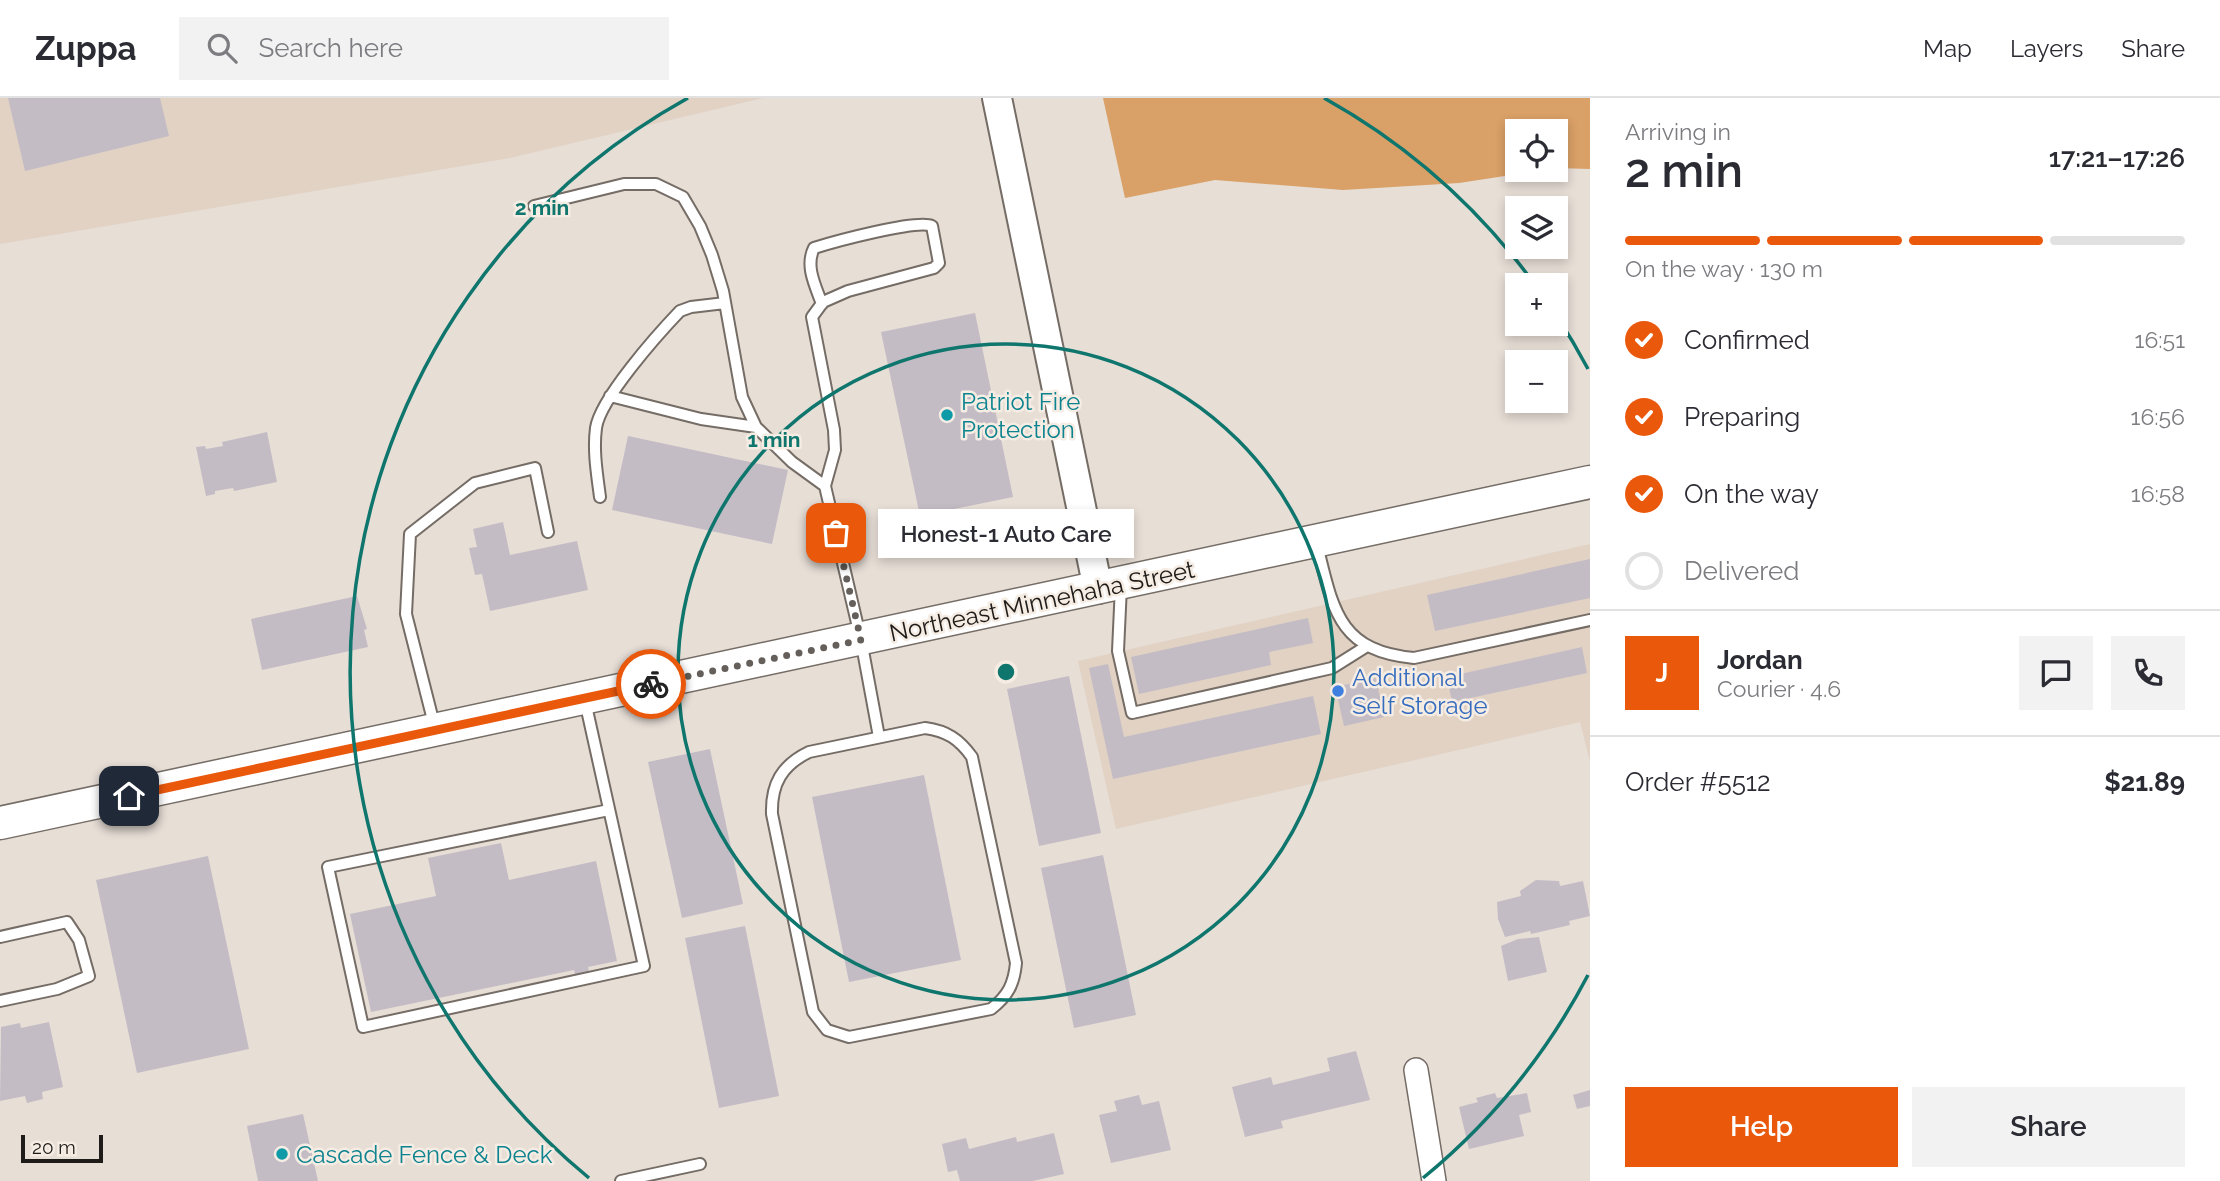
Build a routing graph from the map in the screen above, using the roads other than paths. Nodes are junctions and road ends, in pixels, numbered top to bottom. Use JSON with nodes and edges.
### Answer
{"nodes":[{"id":1,"x":997,"y":98,"type":"edge"},
{"id":2,"x":534,"y":206,"type":"dead end"},
{"id":3,"x":725,"y":303,"type":"junction"},
{"id":4,"x":822,"y":304,"type":"junction"},
{"id":5,"x":610,"y":396,"type":"junction"},
{"id":6,"x":756,"y":427,"type":"junction"},
{"id":7,"x":1590,"y":482,"type":"edge"},
{"id":8,"x":825,"y":486,"type":"junction"},
{"id":9,"x":600,"y":497,"type":"dead end"},
{"id":10,"x":548,"y":532,"type":"dead end"},
{"id":11,"x":1316,"y":542,"type":"junction"},
{"id":12,"x":1109,"y":587,"type":"junction"},
{"id":13,"x":1590,"y":620,"type":"edge"},
{"id":14,"x":861,"y":640,"type":"junction"},
{"id":15,"x":1367,"y":646,"type":"junction"},
{"id":16,"x":584,"y":699,"type":"junction"},
{"id":17,"x":435,"y":730,"type":"junction"},
{"id":18,"x":879,"y":737,"type":"junction"},
{"id":19,"x":609,"y":810,"type":"junction"},
{"id":20,"x":0,"y":823,"type":"edge"},
{"id":21,"x":0,"y":937,"type":"edge"},
{"id":22,"x":0,"y":1001,"type":"edge"},
{"id":23,"x":1416,"y":1070,"type":"dead end"},
{"id":24,"x":700,"y":1164,"type":"dead end"},
{"id":25,"x":621,"y":1181,"type":"edge"},
{"id":26,"x":1434,"y":1181,"type":"edge"}],
"edges":[{"from":1,"to":12,"type":"street"},
{"from":2,"to":3,"type":"lane"},
{"from":3,"to":5,"type":"lane"},
{"from":3,"to":6,"type":"lane"},
{"from":4,"to":4,"type":"lane"},
{"from":4,"to":8,"type":"lane"},
{"from":5,"to":6,"type":"lane"},
{"from":5,"to":9,"type":"lane"},
{"from":6,"to":8,"type":"lane"},
{"from":7,"to":11,"type":"main road","name":"Northeast Minnehaha Street"},
{"from":8,"to":14,"type":"lane"},
{"from":10,"to":17,"type":"lane"},
{"from":11,"to":12,"type":"main road","name":"Northeast Minnehaha Street"},
{"from":11,"to":15,"type":"lane"},
{"from":12,"to":14,"type":"main road","name":"Northeast Minnehaha Street"},
{"from":12,"to":15,"type":"lane"},
{"from":13,"to":15,"type":"lane"},
{"from":14,"to":16,"type":"main road","name":"Northeast Minnehaha Street"},
{"from":14,"to":18,"type":"lane"},
{"from":16,"to":17,"type":"main road","name":"Northeast Minnehaha Street"},
{"from":16,"to":19,"type":"lane"},
{"from":17,"to":20,"type":"main road","name":"Northeast Minnehaha Street"},
{"from":18,"to":18,"type":"lane"},
{"from":19,"to":19,"type":"lane"},
{"from":21,"to":22,"type":"lane"},
{"from":23,"to":26,"type":"street"},
{"from":24,"to":25,"type":"lane"}]}
